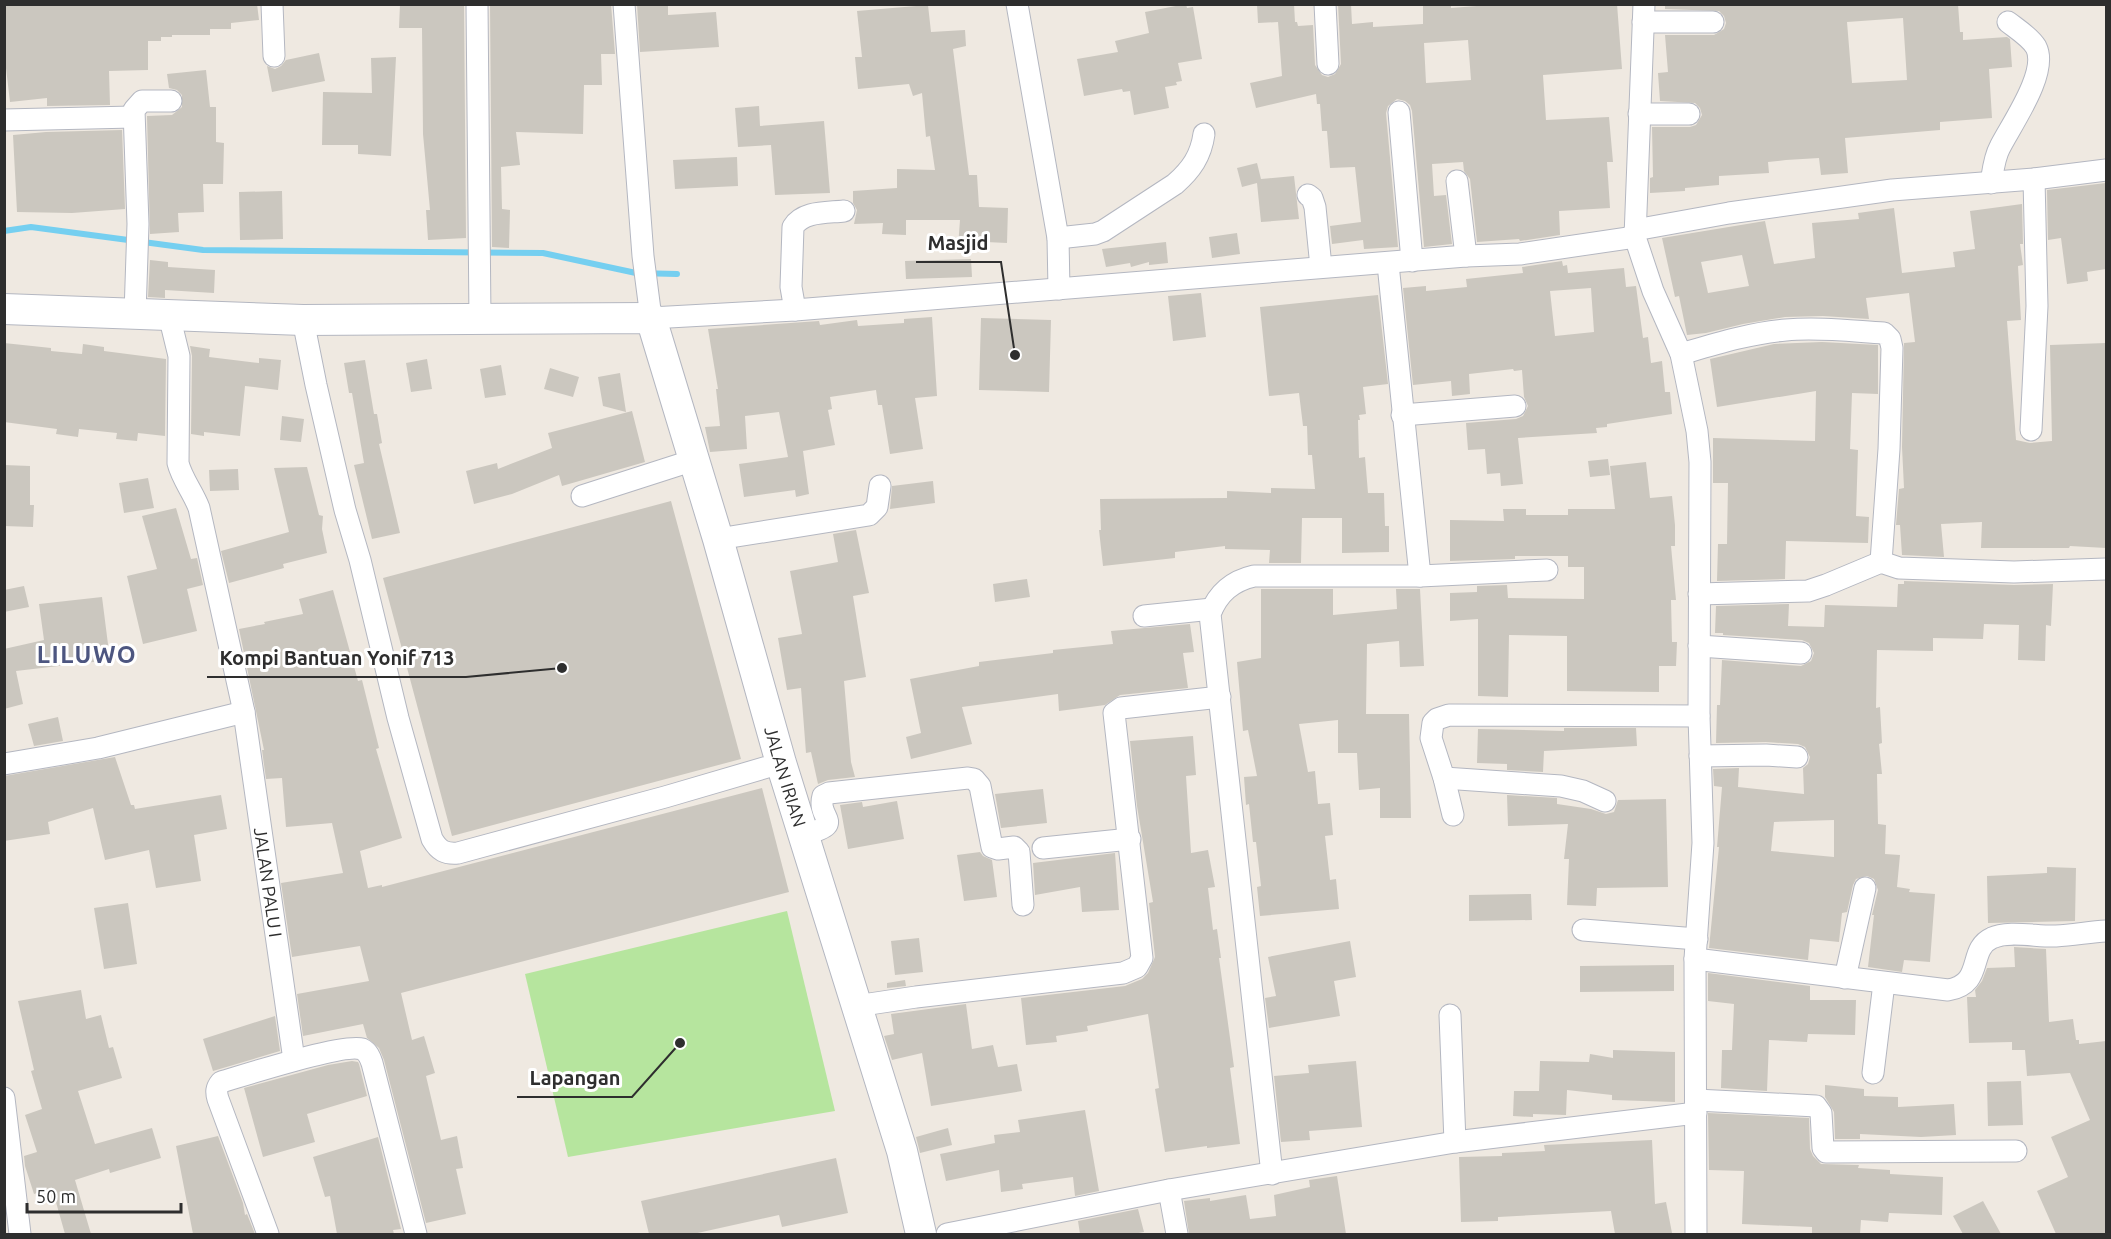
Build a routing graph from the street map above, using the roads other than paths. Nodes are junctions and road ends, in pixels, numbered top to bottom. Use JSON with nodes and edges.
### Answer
{"nodes":[{"id":1,"x":272,"y":4,"type":"edge"},
{"id":2,"x":477,"y":4,"type":"edge"},
{"id":3,"x":624,"y":4,"type":"edge"},
{"id":4,"x":1017,"y":4,"type":"edge"},
{"id":5,"x":1325,"y":4,"type":"edge"},
{"id":6,"x":1644,"y":13,"type":"edge"},
{"id":7,"x":1713,"y":22,"type":"dead end"},
{"id":8,"x":2008,"y":22,"type":"dead end"},
{"id":9,"x":274,"y":56,"type":"dead end"},
{"id":10,"x":1328,"y":64,"type":"dead end"},
{"id":11,"x":171,"y":101,"type":"dead end"},
{"id":12,"x":1399,"y":112,"type":"dead end"},
{"id":13,"x":1639,"y":114,"type":"junction"},
{"id":14,"x":1689,"y":114,"type":"dead end"},
{"id":15,"x":133,"y":117,"type":"junction"},
{"id":16,"x":4,"y":120,"type":"edge"},
{"id":17,"x":1204,"y":134,"type":"dead end"},
{"id":18,"x":2106,"y":170,"type":"edge"},
{"id":19,"x":2034,"y":179,"type":"junction"},
{"id":20,"x":1457,"y":181,"type":"dead end"},
{"id":21,"x":1991,"y":183,"type":"junction"},
{"id":22,"x":1308,"y":195,"type":"dead end"},
{"id":23,"x":844,"y":212,"type":"dead end"},
{"id":24,"x":1635,"y":234,"type":"junction"},
{"id":25,"x":1058,"y":242,"type":"junction"},
{"id":26,"x":1466,"y":256,"type":"junction"},
{"id":27,"x":1412,"y":261,"type":"junction"},
{"id":28,"x":1388,"y":264,"type":"junction"},
{"id":29,"x":1321,"y":267,"type":"junction"},
{"id":30,"x":1058,"y":283,"type":"junction"},
{"id":31,"x":649,"y":305,"type":"junction"},
{"id":32,"x":4,"y":309,"type":"edge"},
{"id":33,"x":795,"y":310,"type":"junction"},
{"id":34,"x":135,"y":314,"type":"junction"},
{"id":35,"x":169,"y":315,"type":"junction"},
{"id":36,"x":480,"y":319,"type":"junction"},
{"id":37,"x":303,"y":320,"type":"junction"},
{"id":38,"x":1681,"y":354,"type":"junction"},
{"id":39,"x":1515,"y":406,"type":"dead end"},
{"id":40,"x":1402,"y":415,"type":"junction"},
{"id":41,"x":2031,"y":430,"type":"dead end"},
{"id":42,"x":694,"y":460,"type":"junction"},
{"id":43,"x":880,"y":486,"type":"dead end"},
{"id":44,"x":582,"y":496,"type":"dead end"},
{"id":45,"x":717,"y":540,"type":"junction"},
{"id":46,"x":1881,"y":561,"type":"junction"},
{"id":47,"x":2106,"y":569,"type":"edge"},
{"id":48,"x":1547,"y":570,"type":"dead end"},
{"id":49,"x":1420,"y":576,"type":"junction"},
{"id":50,"x":1699,"y":594,"type":"junction"},
{"id":51,"x":1212,"y":609,"type":"junction"},
{"id":52,"x":1144,"y":616,"type":"dead end"},
{"id":53,"x":1699,"y":646,"type":"junction"},
{"id":54,"x":1801,"y":653,"type":"dead end"},
{"id":55,"x":1220,"y":697,"type":"junction"},
{"id":56,"x":244,"y":712,"type":"junction"},
{"id":57,"x":1699,"y":716,"type":"junction"},
{"id":58,"x":1700,"y":756,"type":"junction"},
{"id":59,"x":1797,"y":758,"type":"dead end"},
{"id":60,"x":781,"y":763,"type":"junction"},
{"id":61,"x":4,"y":764,"type":"edge"},
{"id":62,"x":1444,"y":778,"type":"junction"},
{"id":63,"x":1605,"y":801,"type":"dead end"},
{"id":64,"x":1453,"y":815,"type":"dead end"},
{"id":65,"x":803,"y":836,"type":"junction"},
{"id":66,"x":1130,"y":839,"type":"junction"},
{"id":67,"x":1043,"y":848,"type":"dead end"},
{"id":68,"x":1865,"y":888,"type":"dead end"},
{"id":69,"x":1023,"y":905,"type":"dead end"},
{"id":70,"x":1583,"y":930,"type":"dead end"},
{"id":71,"x":2106,"y":931,"type":"edge"},
{"id":72,"x":1696,"y":949,"type":"junction"},
{"id":73,"x":1845,"y":978,"type":"junction"},
{"id":74,"x":1884,"y":982,"type":"junction"},
{"id":75,"x":856,"y":1006,"type":"junction"},
{"id":76,"x":1450,"y":1015,"type":"dead end"},
{"id":77,"x":294,"y":1060,"type":"junction"},
{"id":78,"x":1873,"y":1073,"type":"dead end"},
{"id":79,"x":4,"y":1098,"type":"edge"},
{"id":80,"x":1696,"y":1107,"type":"junction"},
{"id":81,"x":1455,"y":1142,"type":"junction"},
{"id":82,"x":2016,"y":1151,"type":"dead end"},
{"id":83,"x":1272,"y":1174,"type":"junction"},
{"id":84,"x":1169,"y":1190,"type":"junction"},
{"id":85,"x":20,"y":1234,"type":"edge"},
{"id":86,"x":268,"y":1234,"type":"edge"},
{"id":87,"x":416,"y":1234,"type":"edge"},
{"id":88,"x":921,"y":1234,"type":"edge"},
{"id":89,"x":947,"y":1234,"type":"edge"},
{"id":90,"x":1177,"y":1234,"type":"edge"},
{"id":91,"x":1696,"y":1234,"type":"edge"}],
"edges":[{"from":1,"to":9,"type":"street"},
{"from":2,"to":36,"type":"street"},
{"from":3,"to":31,"type":"street"},
{"from":4,"to":25,"type":"street"},
{"from":5,"to":10,"type":"street"},
{"from":6,"to":7,"type":"street"},
{"from":6,"to":13,"type":"street"},
{"from":8,"to":21,"type":"street"},
{"from":11,"to":15,"type":"street"},
{"from":12,"to":27,"type":"street"},
{"from":13,"to":14,"type":"street"},
{"from":13,"to":24,"type":"street"},
{"from":15,"to":16,"type":"street"},
{"from":15,"to":34,"type":"street"},
{"from":17,"to":25,"type":"street"},
{"from":18,"to":19,"type":"street"},
{"from":19,"to":21,"type":"street"},
{"from":19,"to":41,"type":"street"},
{"from":20,"to":26,"type":"street"},
{"from":21,"to":24,"type":"street"},
{"from":22,"to":29,"type":"street"},
{"from":23,"to":33,"type":"street"},
{"from":24,"to":26,"type":"street"},
{"from":24,"to":38,"type":"street"},
{"from":25,"to":30,"type":"street"},
{"from":26,"to":27,"type":"street"},
{"from":27,"to":28,"type":"street"},
{"from":28,"to":29,"type":"street"},
{"from":28,"to":40,"type":"street"},
{"from":29,"to":30,"type":"street"},
{"from":30,"to":33,"type":"street"},
{"from":31,"to":33,"type":"street"},
{"from":31,"to":36,"type":"street"},
{"from":31,"to":42,"type":"street","name":"JALAN IRIAN"},
{"from":32,"to":34,"type":"street"},
{"from":34,"to":35,"type":"street"},
{"from":35,"to":37,"type":"street"},
{"from":35,"to":56,"type":"street","name":"JALAN PALU I"},
{"from":36,"to":37,"type":"street"},
{"from":37,"to":60,"type":"street"},
{"from":38,"to":46,"type":"street"},
{"from":38,"to":50,"type":"street"},
{"from":39,"to":40,"type":"street"},
{"from":40,"to":49,"type":"street"},
{"from":42,"to":44,"type":"street"},
{"from":42,"to":45,"type":"street","name":"JALAN IRIAN"},
{"from":43,"to":45,"type":"street"},
{"from":45,"to":60,"type":"street","name":"JALAN IRIAN"},
{"from":46,"to":47,"type":"street"},
{"from":46,"to":50,"type":"street"},
{"from":48,"to":49,"type":"street"},
{"from":49,"to":51,"type":"street"},
{"from":50,"to":53,"type":"street"},
{"from":51,"to":52,"type":"street"},
{"from":51,"to":55,"type":"street"},
{"from":53,"to":54,"type":"street"},
{"from":53,"to":57,"type":"street"},
{"from":55,"to":66,"type":"street"},
{"from":55,"to":83,"type":"street"},
{"from":56,"to":61,"type":"street"},
{"from":56,"to":77,"type":"street","name":"JALAN PALU I"},
{"from":57,"to":58,"type":"street"},
{"from":57,"to":62,"type":"street"},
{"from":58,"to":59,"type":"street"},
{"from":58,"to":72,"type":"street"},
{"from":60,"to":65,"type":"street","name":"JALAN IRIAN"},
{"from":62,"to":63,"type":"street"},
{"from":62,"to":64,"type":"street"},
{"from":65,"to":69,"type":"street"},
{"from":65,"to":75,"type":"street","name":"JALAN IRIAN"},
{"from":66,"to":67,"type":"street"},
{"from":66,"to":75,"type":"street"},
{"from":68,"to":73,"type":"street"},
{"from":70,"to":72,"type":"street"},
{"from":71,"to":74,"type":"street"},
{"from":72,"to":73,"type":"street"},
{"from":72,"to":80,"type":"street"},
{"from":73,"to":74,"type":"street"},
{"from":74,"to":78,"type":"street"},
{"from":75,"to":88,"type":"street","name":"JALAN IRIAN"},
{"from":76,"to":81,"type":"street"},
{"from":77,"to":86,"type":"street"},
{"from":77,"to":87,"type":"street"},
{"from":79,"to":85,"type":"street"},
{"from":80,"to":81,"type":"street"},
{"from":80,"to":82,"type":"street"},
{"from":80,"to":91,"type":"street"},
{"from":81,"to":83,"type":"street"},
{"from":83,"to":84,"type":"street"},
{"from":84,"to":89,"type":"street"},
{"from":84,"to":90,"type":"street"}]}
